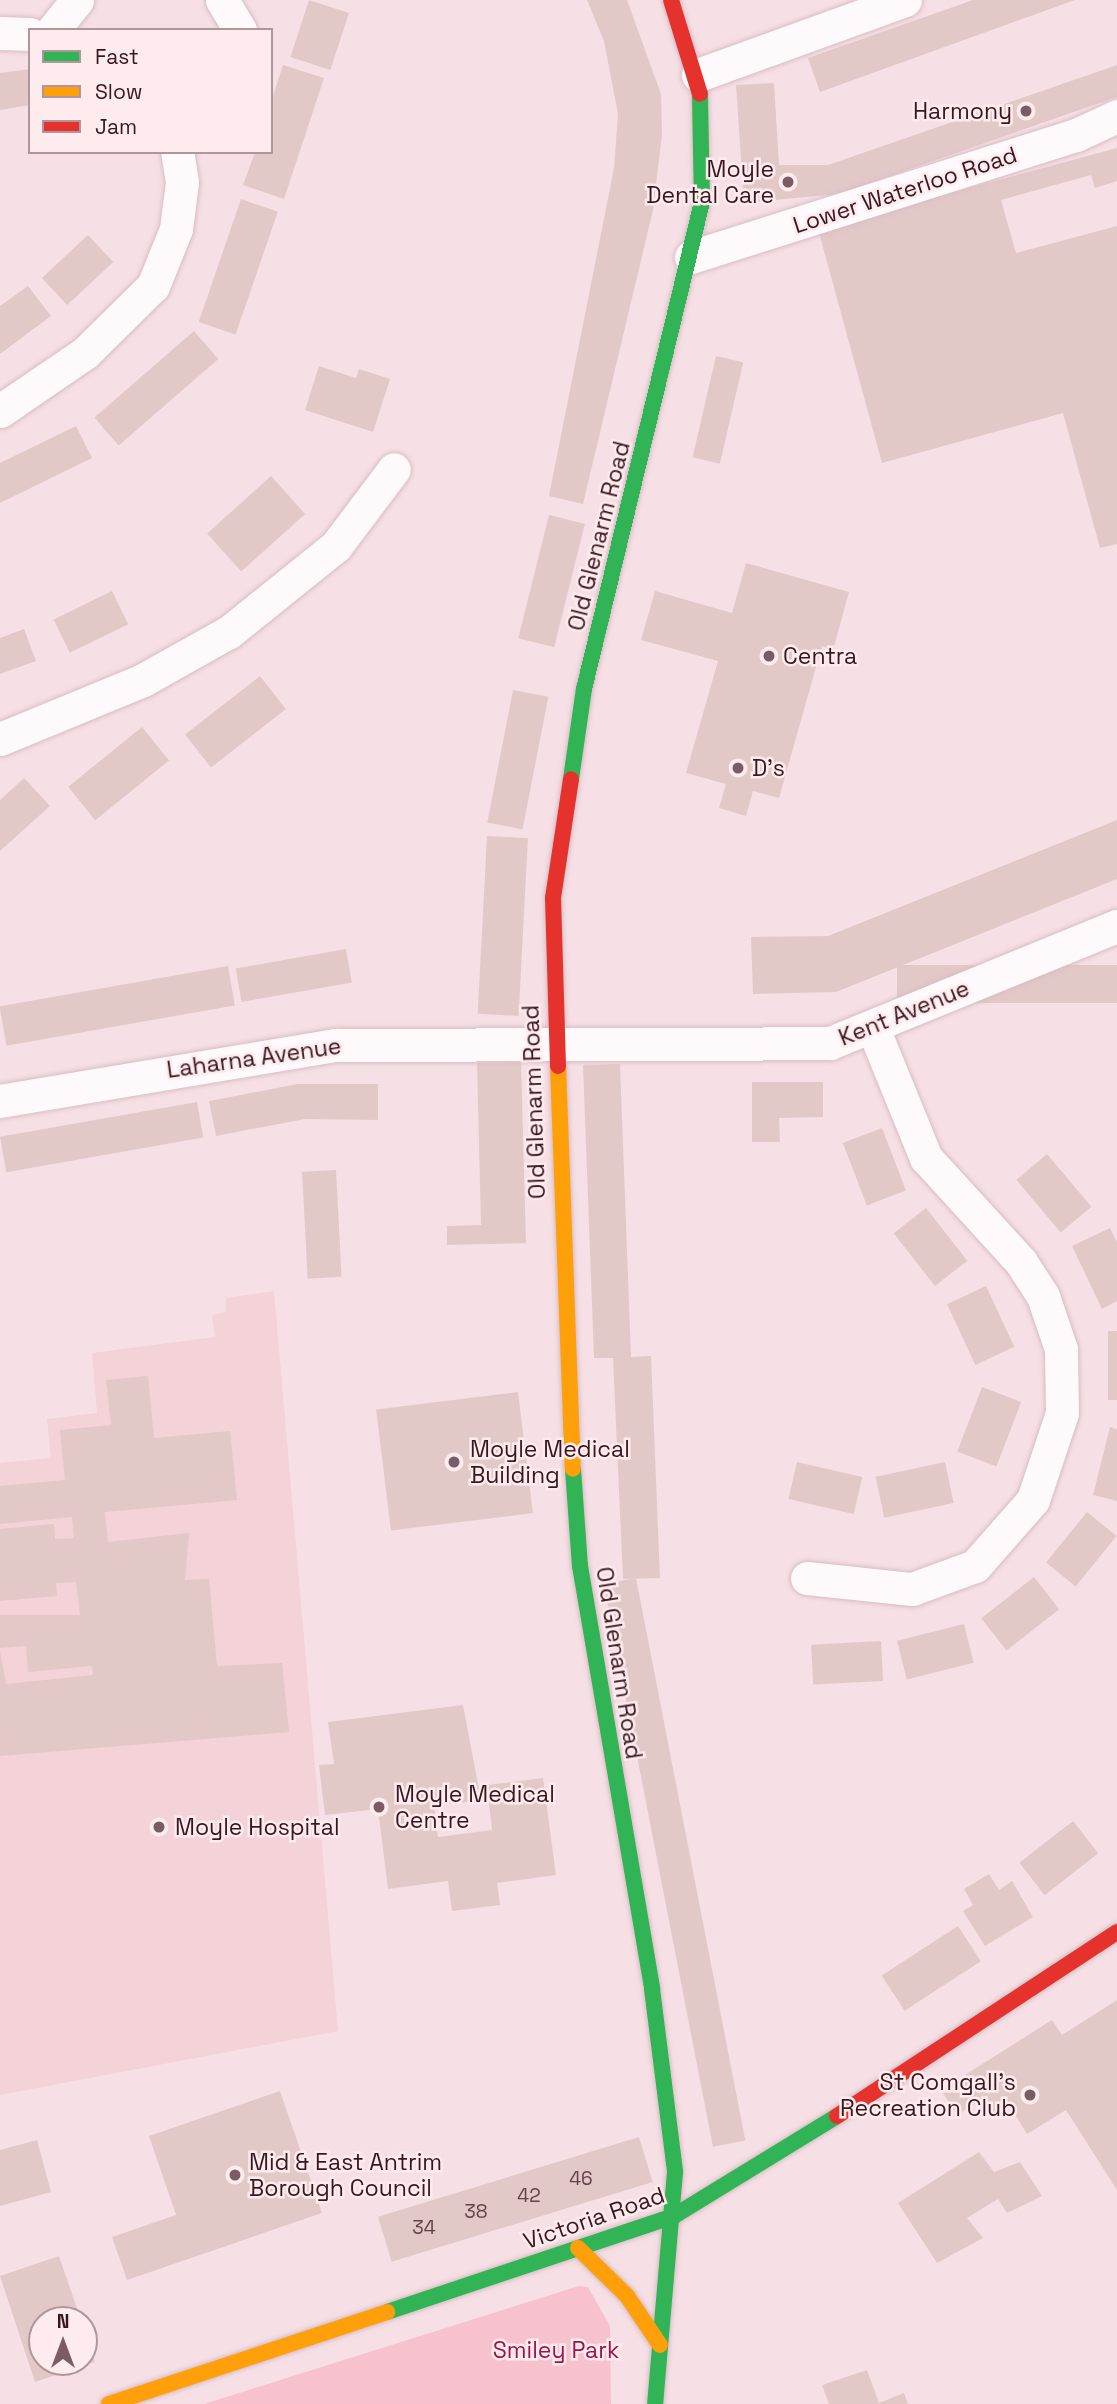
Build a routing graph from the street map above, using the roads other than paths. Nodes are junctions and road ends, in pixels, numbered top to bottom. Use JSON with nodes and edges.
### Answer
{"nodes":[{"id":1,"x":76,"y":0,"type":"edge"},
{"id":2,"x":222,"y":0,"type":"edge"},
{"id":3,"x":671,"y":0,"type":"edge"},
{"id":4,"x":905,"y":0,"type":"edge"},
{"id":5,"x":54,"y":28,"type":"edge"},
{"id":6,"x":239,"y":28,"type":"edge"},
{"id":7,"x":0,"y":33,"type":"edge"},
{"id":8,"x":28,"y":34,"type":"edge"},
{"id":9,"x":698,"y":75,"type":"junction"},
{"id":10,"x":1117,"y":116,"type":"edge"},
{"id":11,"x":184,"y":157,"type":"edge"},
{"id":12,"x":691,"y":257,"type":"junction"},
{"id":13,"x":0,"y":411,"type":"edge"},
{"id":14,"x":394,"y":469,"type":"dead end"},
{"id":15,"x":0,"y":739,"type":"edge"},
{"id":16,"x":1117,"y":926,"type":"edge"},
{"id":17,"x":873,"y":1028,"type":"junction"},
{"id":18,"x":553,"y":1045,"type":"junction"},
{"id":19,"x":0,"y":1101,"type":"edge"},
{"id":20,"x":807,"y":1578,"type":"dead end"},
{"id":21,"x":1117,"y":1932,"type":"edge"},
{"id":22,"x":674,"y":2216,"type":"junction"},
{"id":23,"x":578,"y":2248,"type":"junction"},
{"id":24,"x":660,"y":2345,"type":"junction"},
{"id":25,"x":109,"y":2404,"type":"edge"},
{"id":26,"x":655,"y":2404,"type":"edge"}],
"edges":[{"from":1,"to":5,"type":"street"},
{"from":2,"to":6,"type":"street"},
{"from":3,"to":9,"type":"street","name":"Old Glenarm Road"},
{"from":4,"to":9,"type":"street"},
{"from":7,"to":8,"type":"street"},
{"from":9,"to":12,"type":"street","name":"Old Glenarm Road"},
{"from":10,"to":12,"type":"street","name":"Lower Waterloo Road"},
{"from":11,"to":13,"type":"street"},
{"from":12,"to":18,"type":"street","name":"Old Glenarm Road"},
{"from":14,"to":15,"type":"street"},
{"from":16,"to":17,"type":"street","name":"Kent Avenue"},
{"from":17,"to":18,"type":"street","name":"Kent Avenue"},
{"from":17,"to":20,"type":"street"},
{"from":18,"to":19,"type":"street","name":"Laharna Avenue"},
{"from":18,"to":22,"type":"street","name":"Old Glenarm Road"},
{"from":21,"to":22,"type":"street","name":"Victoria Road"},
{"from":22,"to":23,"type":"street","name":"Victoria Road"},
{"from":22,"to":24,"type":"street","name":"Old Glenarm Road"},
{"from":23,"to":24,"type":"street"},
{"from":23,"to":25,"type":"street","name":"Victoria Road"},
{"from":24,"to":26,"type":"street","name":"Old Glenarm Road"}]}
